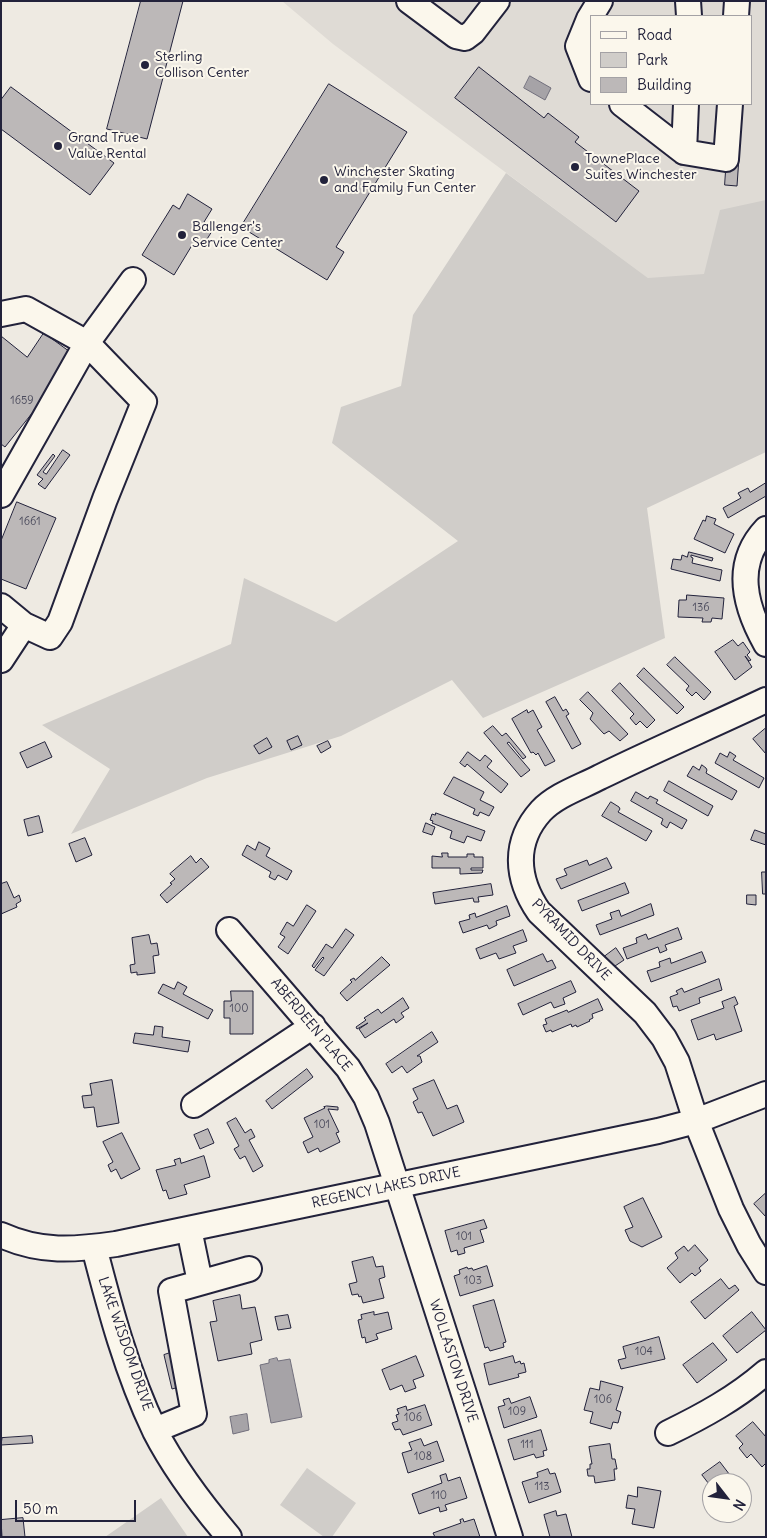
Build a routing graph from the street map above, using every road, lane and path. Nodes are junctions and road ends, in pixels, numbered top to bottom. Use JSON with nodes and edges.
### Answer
{"nodes":[{"id":1,"x":409,"y":1,"type":"edge"},
{"id":2,"x":497,"y":1,"type":"edge"},
{"id":3,"x":600,"y":1,"type":"edge"},
{"id":4,"x":688,"y":1,"type":"edge"},
{"id":5,"x":737,"y":1,"type":"edge"},
{"id":6,"x":591,"y":15,"type":"edge"},
{"id":7,"x":689,"y":15,"type":"edge"},
{"id":8,"x":736,"y":15,"type":"edge"},
{"id":9,"x":590,"y":17,"type":"edge"},
{"id":10,"x":590,"y":76,"type":"edge"},
{"id":11,"x":623,"y":105,"type":"edge"},
{"id":12,"x":686,"y":105,"type":"edge"},
{"id":13,"x":730,"y":105,"type":"edge"},
{"id":14,"x":684,"y":152,"type":"junction"},
{"id":15,"x":133,"y":280,"type":"dead end"},
{"id":16,"x":1,"y":314,"type":"edge"},
{"id":17,"x":87,"y":342,"type":"junction"},
{"id":18,"x":1,"y":495,"type":"edge"},
{"id":19,"x":766,"y":529,"type":"edge"},
{"id":20,"x":1,"y":606,"type":"edge"},
{"id":21,"x":24,"y":624,"type":"junction"},
{"id":22,"x":766,"y":644,"type":"edge"},
{"id":23,"x":1,"y":660,"type":"edge"},
{"id":24,"x":766,"y":700,"type":"edge"},
{"id":25,"x":229,"y":930,"type":"dead end"},
{"id":26,"x":312,"y":1026,"type":"junction"},
{"id":27,"x":766,"y":1094,"type":"edge"},
{"id":28,"x":194,"y":1105,"type":"dead end"},
{"id":29,"x":696,"y":1121,"type":"junction"},
{"id":30,"x":397,"y":1186,"type":"junction"},
{"id":31,"x":189,"y":1229,"type":"junction"},
{"id":32,"x":1,"y":1235,"type":"edge"},
{"id":33,"x":94,"y":1247,"type":"junction"},
{"id":34,"x":249,"y":1269,"type":"dead end"},
{"id":35,"x":766,"y":1272,"type":"edge"},
{"id":36,"x":200,"y":1282,"type":"junction"},
{"id":37,"x":766,"y":1372,"type":"edge"},
{"id":38,"x":155,"y":1430,"type":"junction"},
{"id":39,"x":668,"y":1433,"type":"dead end"},
{"id":40,"x":229,"y":1537,"type":"edge"},
{"id":41,"x":510,"y":1537,"type":"edge"}],
"edges":[{"from":1,"to":2,"type":"street"},
{"from":3,"to":6,"type":"street"},
{"from":4,"to":7,"type":"street"},
{"from":5,"to":8,"type":"street"},
{"from":9,"to":10,"type":"street"},
{"from":11,"to":14,"type":"street"},
{"from":12,"to":14,"type":"street"},
{"from":13,"to":14,"type":"street"},
{"from":15,"to":17,"type":"street"},
{"from":16,"to":17,"type":"street"},
{"from":17,"to":18,"type":"street"},
{"from":17,"to":21,"type":"street"},
{"from":19,"to":22,"type":"street"},
{"from":20,"to":21,"type":"street"},
{"from":21,"to":23,"type":"street"},
{"from":24,"to":29,"type":"street","name":"PYRAMID DRIVE"},
{"from":25,"to":26,"type":"street","name":"ABERDEEN PLACE"},
{"from":26,"to":28,"type":"street"},
{"from":26,"to":30,"type":"street","name":"ABERDEEN PLACE"},
{"from":27,"to":29,"type":"street","name":"REGENCY LAKES DRIVE"},
{"from":29,"to":30,"type":"street","name":"REGENCY LAKES DRIVE"},
{"from":29,"to":35,"type":"street"},
{"from":30,"to":31,"type":"street","name":"REGENCY LAKES DRIVE"},
{"from":30,"to":41,"type":"street","name":"WOLLASTON DRIVE"},
{"from":31,"to":33,"type":"street","name":"REGENCY LAKES DRIVE"},
{"from":31,"to":36,"type":"street"},
{"from":32,"to":33,"type":"street","name":"REGENCY LAKES DRIVE"},
{"from":33,"to":38,"type":"street","name":"LAKE WISDOM DRIVE"},
{"from":34,"to":36,"type":"street"},
{"from":36,"to":38,"type":"street"},
{"from":37,"to":39,"type":"street"},
{"from":38,"to":40,"type":"street","name":"LAKE WISDOM DRIVE"}]}
